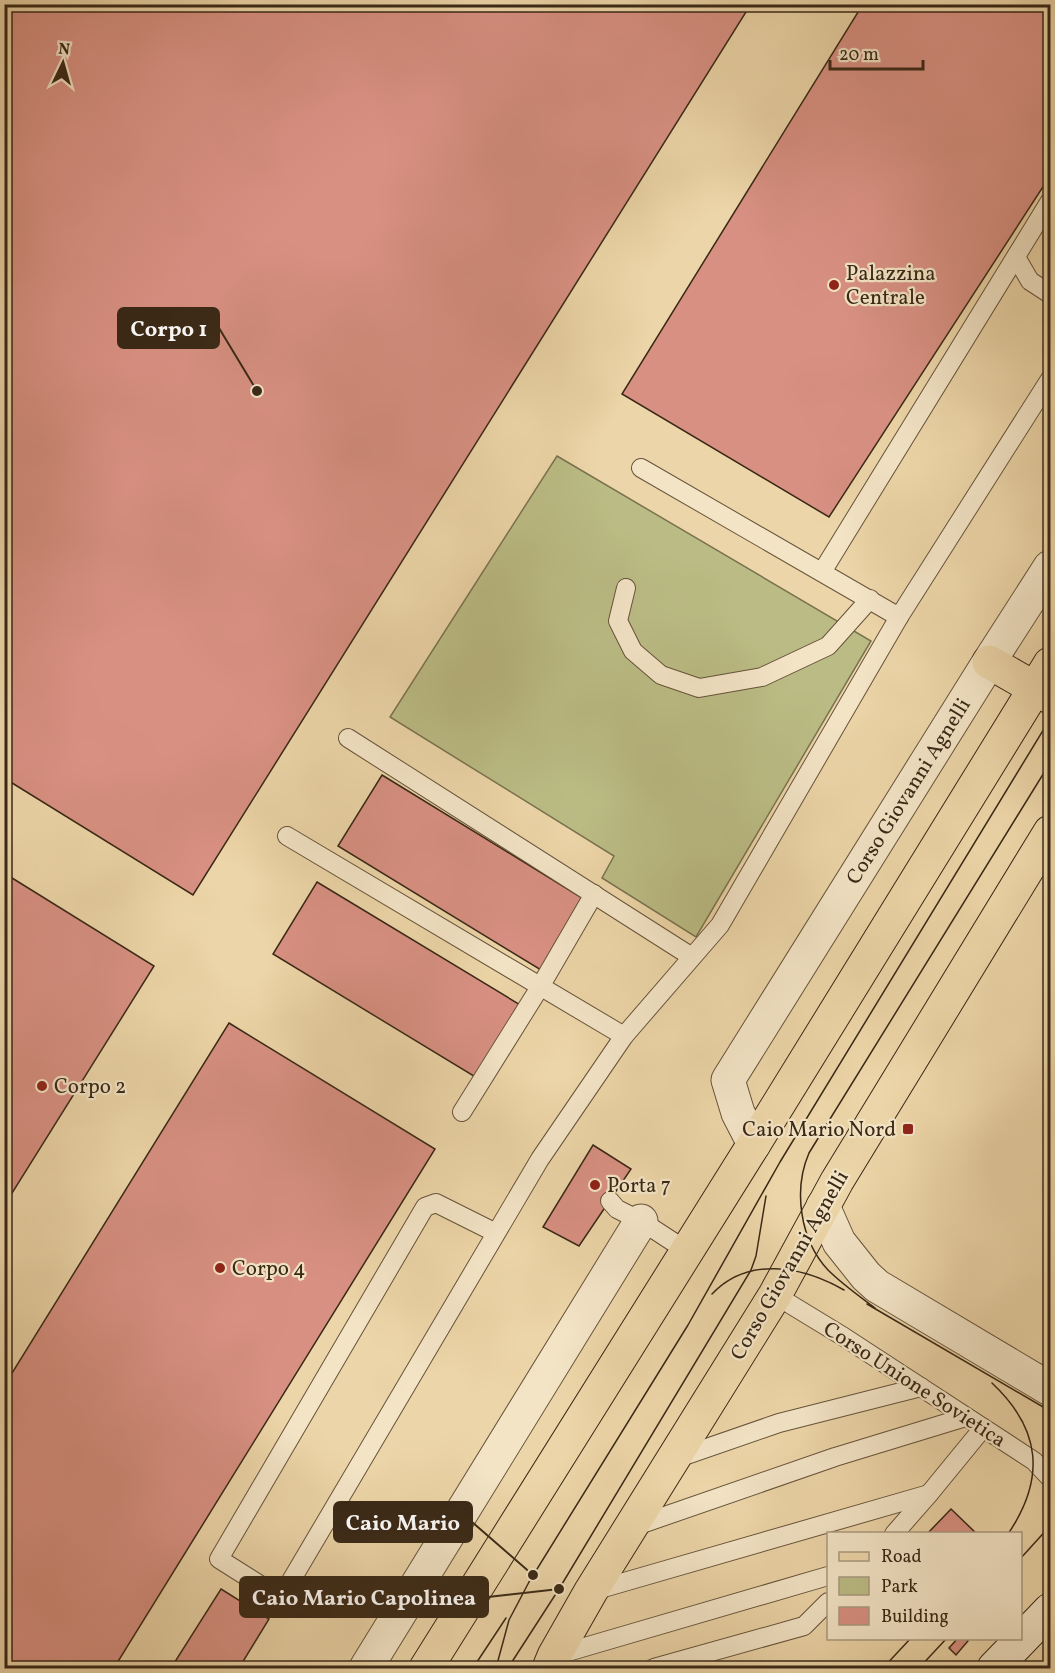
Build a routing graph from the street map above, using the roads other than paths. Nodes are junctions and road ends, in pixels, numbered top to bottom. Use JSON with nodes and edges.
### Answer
{"nodes":[{"id":1,"x":1050,"y":201,"type":"edge"},
{"id":2,"x":1016,"y":257,"type":"junction"},
{"id":3,"x":1050,"y":294,"type":"edge"},
{"id":4,"x":1050,"y":379,"type":"edge"},
{"id":5,"x":641,"y":468,"type":"dead end"},
{"id":6,"x":1050,"y":567,"type":"edge"},
{"id":7,"x":822,"y":572,"type":"junction"},
{"id":8,"x":626,"y":588,"type":"dead end"},
{"id":9,"x":870,"y":599,"type":"junction"},
{"id":10,"x":899,"y":616,"type":"junction"},
{"id":11,"x":989,"y":662,"type":"junction"},
{"id":12,"x":1045,"y":683,"type":"edge"},
{"id":13,"x":348,"y":738,"type":"dead end"},
{"id":14,"x":1050,"y":832,"type":"edge"},
{"id":15,"x":287,"y":836,"type":"dead end"},
{"id":16,"x":594,"y":894,"type":"junction"},
{"id":17,"x":692,"y":957,"type":"junction"},
{"id":18,"x":540,"y":987,"type":"junction"},
{"id":19,"x":624,"y":1036,"type":"junction"},
{"id":20,"x":462,"y":1112,"type":"dead end"},
{"id":21,"x":754,"y":1144,"type":"junction"},
{"id":22,"x":610,"y":1201,"type":"dead end"},
{"id":23,"x":822,"y":1206,"type":"junction"},
{"id":24,"x":641,"y":1221,"type":"junction"},
{"id":25,"x":496,"y":1233,"type":"junction"},
{"id":26,"x":687,"y":1251,"type":"junction"},
{"id":27,"x":776,"y":1295,"type":"junction"},
{"id":28,"x":921,"y":1387,"type":"junction"},
{"id":29,"x":1050,"y":1389,"type":"edge"},
{"id":30,"x":966,"y":1416,"type":"junction"},
{"id":31,"x":983,"y":1428,"type":"junction"},
{"id":32,"x":675,"y":1459,"type":"junction"},
{"id":33,"x":1050,"y":1478,"type":"edge"},
{"id":34,"x":929,"y":1494,"type":"junction"},
{"id":35,"x":631,"y":1528,"type":"junction"},
{"id":36,"x":895,"y":1532,"type":"edge"},
{"id":37,"x":827,"y":1576,"type":"edge"},
{"id":38,"x":591,"y":1591,"type":"junction"},
{"id":39,"x":827,"y":1603,"type":"edge"},
{"id":40,"x":1050,"y":1610,"type":"edge"},
{"id":41,"x":1022,"y":1639,"type":"edge"},
{"id":42,"x":1021,"y":1640,"type":"edge"},
{"id":43,"x":552,"y":1662,"type":"edge"},
{"id":44,"x":366,"y":1668,"type":"edge"},
{"id":45,"x":426,"y":1668,"type":"edge"},
{"id":46,"x":654,"y":1668,"type":"edge"},
{"id":47,"x":994,"y":1668,"type":"edge"}],
"edges":[{"from":1,"to":2,"type":"lane"},
{"from":2,"to":3,"type":"lane"},
{"from":2,"to":7,"type":"lane"},
{"from":4,"to":10,"type":"lane"},
{"from":5,"to":7,"type":"lane"},
{"from":6,"to":11,"type":"street","name":"Corso Giovanni Agnelli"},
{"from":7,"to":9,"type":"lane"},
{"from":8,"to":9,"type":"lane"},
{"from":9,"to":10,"type":"lane"},
{"from":10,"to":17,"type":"lane"},
{"from":11,"to":12,"type":"main road"},
{"from":11,"to":21,"type":"street","name":"Corso Giovanni Agnelli"},
{"from":12,"to":21,"type":"main road"},
{"from":13,"to":16,"type":"lane"},
{"from":14,"to":23,"type":"main road","name":"Corso Giovanni Agnelli"},
{"from":15,"to":18,"type":"lane"},
{"from":16,"to":17,"type":"lane"},
{"from":16,"to":18,"type":"lane"},
{"from":17,"to":19,"type":"lane"},
{"from":18,"to":19,"type":"lane"},
{"from":18,"to":20,"type":"lane"},
{"from":19,"to":25,"type":"lane"},
{"from":21,"to":26,"type":"main road"},
{"from":22,"to":24,"type":"lane"},
{"from":23,"to":27,"type":"main road","name":"Corso Giovanni Agnelli"},
{"from":23,"to":29,"type":"street"},
{"from":24,"to":26,"type":"lane"},
{"from":24,"to":44,"type":"street"},
{"from":25,"to":25,"type":"lane"},
{"from":26,"to":45,"type":"main road"},
{"from":27,"to":28,"type":"lane","name":"Corso Unione Sovietica"},
{"from":27,"to":32,"type":"main road","name":"Corso Giovanni Agnelli"},
{"from":28,"to":30,"type":"lane","name":"Corso Unione Sovietica"},
{"from":28,"to":32,"type":"lane"},
{"from":30,"to":31,"type":"lane","name":"Corso Unione Sovietica"},
{"from":30,"to":35,"type":"lane"},
{"from":31,"to":33,"type":"lane","name":"Corso Unione Sovietica"},
{"from":31,"to":34,"type":"lane"},
{"from":32,"to":35,"type":"main road","name":"Corso Giovanni Agnelli"},
{"from":34,"to":36,"type":"lane"},
{"from":34,"to":38,"type":"lane"},
{"from":35,"to":38,"type":"main road","name":"Corso Giovanni Agnelli"},
{"from":37,"to":43,"type":"lane"},
{"from":38,"to":43,"type":"main road","name":"Corso Giovanni Agnelli"},
{"from":39,"to":46,"type":"lane"},
{"from":40,"to":41,"type":"street"},
{"from":42,"to":47,"type":"street"}]}
